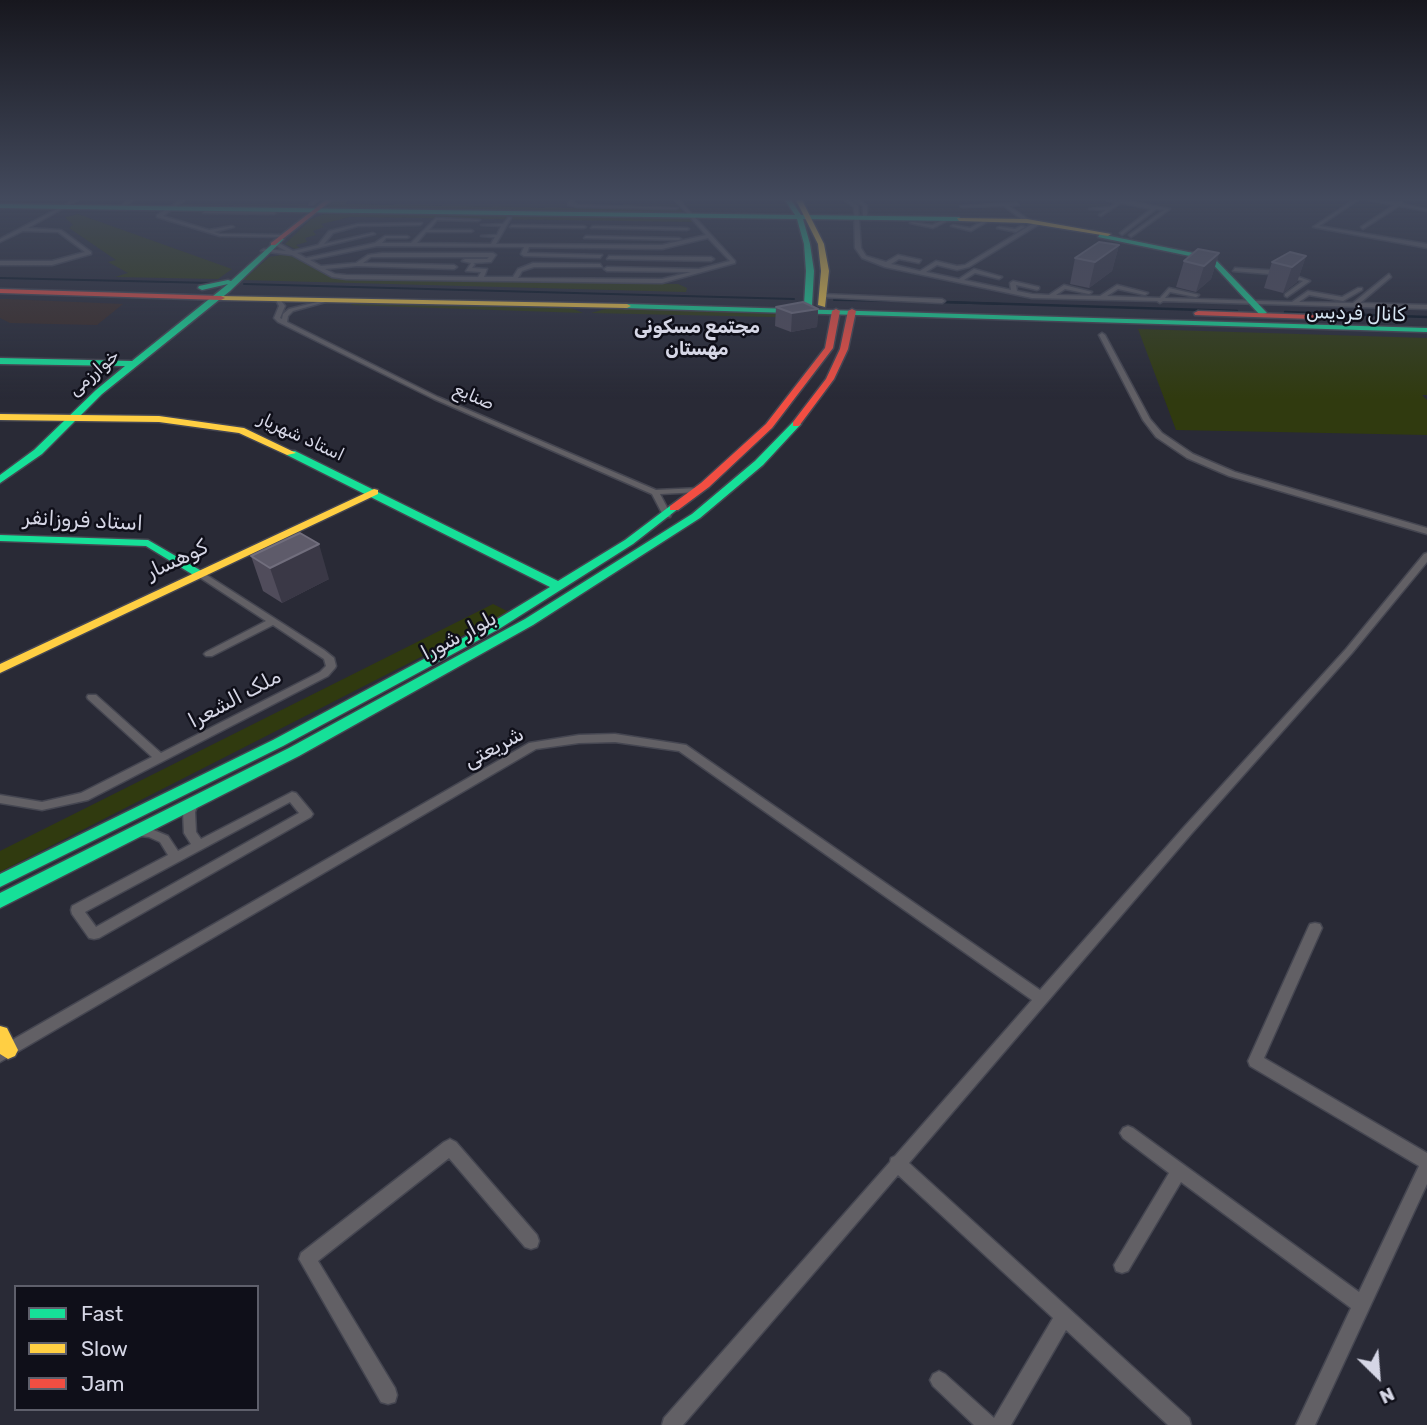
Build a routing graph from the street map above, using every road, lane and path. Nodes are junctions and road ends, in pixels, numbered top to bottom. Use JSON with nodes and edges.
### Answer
{"nodes":[{"id":1,"x":248,"y":266,"type":"edge"},
{"id":2,"x":334,"y":266,"type":"edge"},
{"id":3,"x":437,"y":266,"type":"edge"},
{"id":4,"x":470,"y":266,"type":"edge"},
{"id":5,"x":529,"y":266,"type":"edge"},
{"id":6,"x":718,"y":266,"type":"edge"},
{"id":7,"x":824,"y":266,"type":"edge"},
{"id":8,"x":892,"y":266,"type":"edge"},
{"id":9,"x":930,"y":266,"type":"edge"},
{"id":10,"x":1218,"y":266,"type":"edge"},
{"id":11,"x":1232,"y":266,"type":"edge"},
{"id":12,"x":453,"y":267,"type":"dead end"},
{"id":13,"x":320,"y":268,"type":"joint"},
{"id":14,"x":607,"y":269,"type":"dead end"},
{"id":15,"x":644,"y":269,"type":"joint"},
{"id":16,"x":697,"y":270,"type":"dead end"},
{"id":17,"x":1235,"y":270,"type":"junction"},
{"id":18,"x":920,"y":272,"type":"junction"},
{"id":19,"x":1389,"y":276,"type":"dead end"},
{"id":20,"x":999,"y":277,"type":"dead end"},
{"id":21,"x":480,"y":279,"type":"junction"},
{"id":22,"x":514,"y":279,"type":"junction"},
{"id":23,"x":959,"y":281,"type":"junction"},
{"id":24,"x":0,"y":285,"type":"edge"},
{"id":25,"x":1037,"y":288,"type":"dead end"},
{"id":26,"x":1360,"y":289,"type":"dead end"},
{"id":27,"x":0,"y":290,"type":"edge"},
{"id":28,"x":217,"y":291,"type":"junction"},
{"id":29,"x":1014,"y":292,"type":"junction"},
{"id":30,"x":1089,"y":292,"type":"dead end"},
{"id":31,"x":1145,"y":293,"type":"dead end"},
{"id":32,"x":1196,"y":295,"type":"dead end"},
{"id":33,"x":1287,"y":295,"type":"dead end"},
{"id":34,"x":1050,"y":297,"type":"junction"},
{"id":35,"x":1100,"y":299,"type":"junction"},
{"id":36,"x":279,"y":300,"type":"junction"},
{"id":37,"x":329,"y":300,"type":"junction"},
{"id":38,"x":942,"y":301,"type":"dead end"},
{"id":39,"x":1160,"y":301,"type":"junction"},
{"id":40,"x":820,"y":303,"type":"junction"},
{"id":41,"x":1292,"y":304,"type":"junction"},
{"id":42,"x":696,"y":305,"type":"junction"},
{"id":43,"x":1353,"y":306,"type":"junction"},
{"id":44,"x":1427,"y":307,"type":"edge"},
{"id":45,"x":1259,"y":309,"type":"junction"},
{"id":46,"x":852,"y":312,"type":"junction"},
{"id":47,"x":972,"y":312,"type":"junction"},
{"id":48,"x":1143,"y":314,"type":"junction"},
{"id":49,"x":1393,"y":322,"type":"junction"},
{"id":50,"x":284,"y":323,"type":"junction"},
{"id":51,"x":1427,"y":323,"type":"edge"},
{"id":52,"x":1427,"y":330,"type":"edge"},
{"id":53,"x":1102,"y":335,"type":"dead end"},
{"id":54,"x":0,"y":361,"type":"edge"},
{"id":55,"x":133,"y":364,"type":"junction"},
{"id":56,"x":0,"y":417,"type":"edge"},
{"id":57,"x":72,"y":418,"type":"junction"},
{"id":58,"x":0,"y":480,"type":"edge"},
{"id":59,"x":700,"y":490,"type":"junction"},
{"id":60,"x":374,"y":492,"type":"junction"},
{"id":61,"x":655,"y":492,"type":"junction"},
{"id":62,"x":667,"y":515,"type":"junction"},
{"id":63,"x":1427,"y":531,"type":"edge"},
{"id":64,"x":0,"y":538,"type":"edge"},
{"id":65,"x":1427,"y":556,"type":"edge"},
{"id":66,"x":199,"y":573,"type":"junction"},
{"id":67,"x":560,"y":587,"type":"junction"},
{"id":68,"x":273,"y":621,"type":"junction"},
{"id":69,"x":209,"y":654,"type":"dead end"},
{"id":70,"x":0,"y":669,"type":"edge"},
{"id":71,"x":92,"y":697,"type":"dead end"},
{"id":72,"x":161,"y":759,"type":"junction"},
{"id":73,"x":0,"y":799,"type":"edge"},
{"id":74,"x":193,"y":802,"type":"junction"},
{"id":75,"x":134,"y":832,"type":"junction"},
{"id":76,"x":199,"y":846,"type":"junction"},
{"id":77,"x":176,"y":857,"type":"junction"},
{"id":78,"x":0,"y":881,"type":"edge"},
{"id":79,"x":0,"y":901,"type":"edge"},
{"id":80,"x":1315,"y":928,"type":"dead end"},
{"id":81,"x":1040,"y":999,"type":"junction"},
{"id":82,"x":0,"y":1034,"type":"edge"},
{"id":83,"x":4,"y":1052,"type":"edge"},
{"id":84,"x":1128,"y":1133,"type":"dead end"},
{"id":85,"x":897,"y":1163,"type":"junction"},
{"id":86,"x":1427,"y":1164,"type":"edge"},
{"id":87,"x":1179,"y":1171,"type":"junction"},
{"id":88,"x":531,"y":1241,"type":"dead end"},
{"id":89,"x":1122,"y":1265,"type":"dead end"},
{"id":90,"x":1362,"y":1305,"type":"junction"},
{"id":91,"x":1065,"y":1317,"type":"junction"},
{"id":92,"x":939,"y":1380,"type":"dead end"},
{"id":93,"x":388,"y":1395,"type":"dead end"},
{"id":94,"x":670,"y":1425,"type":"edge"},
{"id":95,"x":988,"y":1425,"type":"edge"},
{"id":96,"x":1000,"y":1425,"type":"edge"},
{"id":97,"x":1182,"y":1425,"type":"edge"},
{"id":98,"x":1305,"y":1425,"type":"edge"}],
"edges":[{"from":1,"to":28,"type":"main road","name":"خوارزمی"},
{"from":2,"to":13,"type":"street"},
{"from":3,"to":12,"type":"street"},
{"from":4,"to":21,"type":"street"},
{"from":5,"to":22,"type":"street"},
{"from":6,"to":22,"type":"street"},
{"from":7,"to":40,"type":"main road","name":"بلوار شورا"},
{"from":8,"to":18,"type":"street"},
{"from":9,"to":18,"type":"street"},
{"from":10,"to":45,"type":"main road"},
{"from":11,"to":17,"type":"main road"},
{"from":13,"to":21,"type":"street"},
{"from":14,"to":15,"type":"street"},
{"from":15,"to":16,"type":"street"},
{"from":17,"to":33,"type":"street"},
{"from":17,"to":45,"type":"main road"},
{"from":18,"to":23,"type":"street"},
{"from":19,"to":43,"type":"street"},
{"from":20,"to":23,"type":"street"},
{"from":21,"to":22,"type":"street"},
{"from":23,"to":29,"type":"street"},
{"from":24,"to":28,"type":"main road"},
{"from":25,"to":29,"type":"street"},
{"from":26,"to":41,"type":"street"},
{"from":27,"to":28,"type":"main road"},
{"from":28,"to":36,"type":"main road"},
{"from":28,"to":42,"type":"main road"},
{"from":28,"to":55,"type":"main road","name":"خوارزمی"},
{"from":29,"to":34,"type":"street"},
{"from":30,"to":34,"type":"street"},
{"from":31,"to":35,"type":"street"},
{"from":32,"to":39,"type":"street"},
{"from":34,"to":35,"type":"street"},
{"from":35,"to":39,"type":"street"},
{"from":36,"to":37,"type":"main road"},
{"from":36,"to":50,"type":"street"},
{"from":37,"to":42,"type":"main road"},
{"from":37,"to":50,"type":"street"},
{"from":38,"to":40,"type":"street"},
{"from":39,"to":45,"type":"street"},
{"from":40,"to":42,"type":"main road"},
{"from":40,"to":42,"type":"main road"},
{"from":40,"to":46,"type":"main road"},
{"from":40,"to":47,"type":"main road"},
{"from":40,"to":59,"type":"main road","name":"بلوار شورا"},
{"from":41,"to":43,"type":"street"},
{"from":41,"to":45,"type":"street"},
{"from":43,"to":44,"type":"street"},
{"from":45,"to":48,"type":"main road"},
{"from":45,"to":49,"type":"main road"},
{"from":46,"to":47,"type":"main road"},
{"from":46,"to":74,"type":"main road","name":"بلوار شورا"},
{"from":47,"to":48,"type":"main road"},
{"from":47,"to":52,"type":"main road"},
{"from":48,"to":49,"type":"main road"},
{"from":49,"to":51,"type":"main road"},
{"from":50,"to":61,"type":"street","name":"صنایع"},
{"from":53,"to":63,"type":"street"},
{"from":54,"to":55,"type":"main road"},
{"from":55,"to":57,"type":"main road","name":"خوارزمی"},
{"from":56,"to":57,"type":"main road","name":"استاد شهریار"},
{"from":57,"to":58,"type":"main road","name":"خوارزمی"},
{"from":57,"to":60,"type":"main road","name":"استاد شهریار"},
{"from":59,"to":61,"type":"street"},
{"from":59,"to":62,"type":"main road","name":"بلوار شورا"},
{"from":60,"to":66,"type":"main road","name":"کوهسار"},
{"from":60,"to":67,"type":"main road","name":"استاد شهریار"},
{"from":61,"to":62,"type":"street"},
{"from":62,"to":67,"type":"main road","name":"بلوار شورا"},
{"from":64,"to":66,"type":"main road","name":"استاد فروزانفر"},
{"from":65,"to":81,"type":"street"},
{"from":66,"to":68,"type":"street","name":"ملک الشعرا"},
{"from":66,"to":70,"type":"main road","name":"کوهسار"},
{"from":67,"to":78,"type":"main road","name":"بلوار شورا"},
{"from":68,"to":69,"type":"street"},
{"from":68,"to":72,"type":"street","name":"ملک الشعرا"},
{"from":71,"to":72,"type":"street"},
{"from":72,"to":73,"type":"street","name":"ملک الشعرا"},
{"from":74,"to":75,"type":"main road","name":"بلوار شورا"},
{"from":74,"to":76,"type":"street"},
{"from":75,"to":77,"type":"street"},
{"from":75,"to":79,"type":"main road","name":"بلوار شورا"},
{"from":76,"to":77,"type":"street"},
{"from":76,"to":77,"type":"street"},
{"from":80,"to":86,"type":"street"},
{"from":81,"to":83,"type":"street","name":"شریعتی"},
{"from":81,"to":85,"type":"street"},
{"from":82,"to":83,"type":"main road"},
{"from":84,"to":87,"type":"street"},
{"from":85,"to":91,"type":"street"},
{"from":85,"to":94,"type":"street"},
{"from":86,"to":90,"type":"street"},
{"from":87,"to":89,"type":"street"},
{"from":87,"to":90,"type":"street"},
{"from":88,"to":93,"type":"street"},
{"from":90,"to":98,"type":"street"},
{"from":91,"to":96,"type":"street"},
{"from":91,"to":97,"type":"street"},
{"from":92,"to":95,"type":"street"}]}
